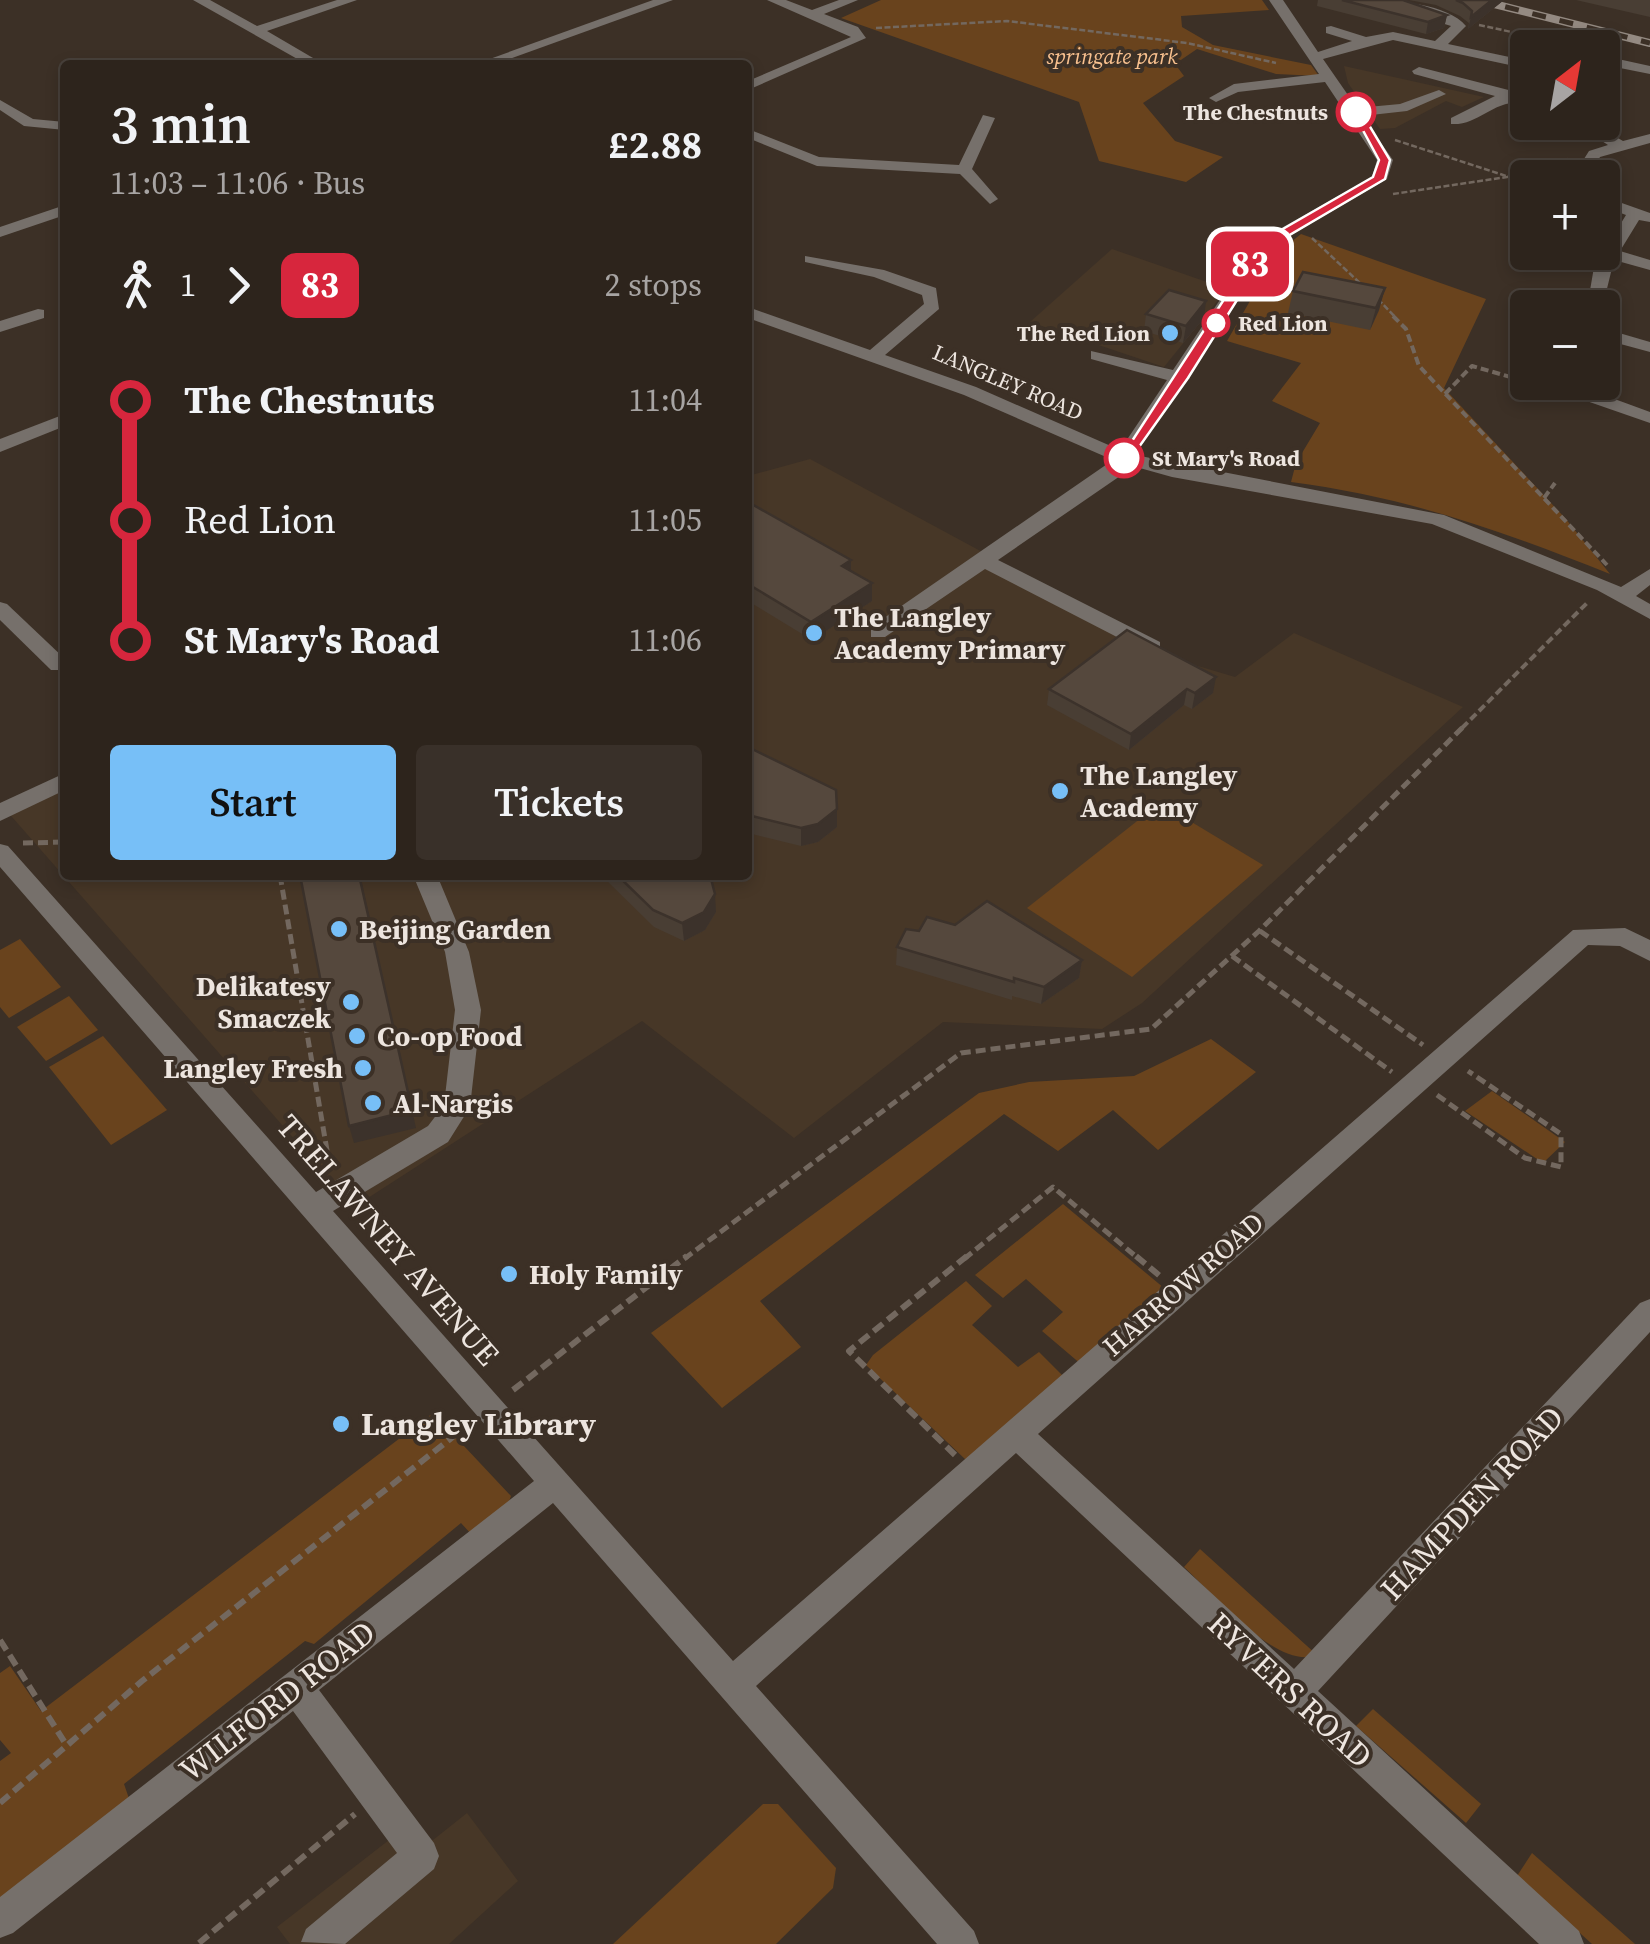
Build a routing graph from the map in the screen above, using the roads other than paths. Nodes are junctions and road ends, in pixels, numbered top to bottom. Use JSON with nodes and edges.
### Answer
{"nodes":[{"id":1,"x":200,"y":0,"type":"edge"},
{"id":2,"x":350,"y":0,"type":"edge"},
{"id":3,"x":666,"y":0,"type":"edge"},
{"id":4,"x":774,"y":0,"type":"edge"},
{"id":5,"x":851,"y":0,"type":"edge"},
{"id":6,"x":1276,"y":0,"type":"edge"},
{"id":7,"x":1375,"y":0,"type":"edge"},
{"id":8,"x":812,"y":14,"type":"junction"},
{"id":9,"x":255,"y":30,"type":"junction"},
{"id":10,"x":1330,"y":30,"type":"dead end"},
{"id":11,"x":1366,"y":41,"type":"junction"},
{"id":12,"x":1437,"y":46,"type":"junction"},
{"id":13,"x":308,"y":60,"type":"edge"},
{"id":14,"x":494,"y":60,"type":"edge"},
{"id":15,"x":1510,"y":61,"type":"edge"},
{"id":16,"x":1620,"y":62,"type":"edge"},
{"id":17,"x":1325,"y":68,"type":"junction"},
{"id":18,"x":1650,"y":70,"type":"edge"},
{"id":19,"x":1420,"y":72,"type":"dead end"},
{"id":20,"x":752,"y":84,"type":"edge"},
{"id":21,"x":1439,"y":94,"type":"dead end"},
{"id":22,"x":1508,"y":95,"type":"joint"},
{"id":23,"x":1216,"y":98,"type":"dead end"},
{"id":24,"x":0,"y":104,"type":"edge"},
{"id":25,"x":1356,"y":112,"type":"junction"},
{"id":26,"x":988,"y":118,"type":"dead end"},
{"id":27,"x":1456,"y":121,"type":"dead end"},
{"id":28,"x":60,"y":126,"type":"edge"},
{"id":29,"x":752,"y":135,"type":"edge"},
{"id":30,"x":1650,"y":138,"type":"edge"},
{"id":31,"x":1610,"y":140,"type":"edge"},
{"id":32,"x":1617,"y":144,"type":"junction"},
{"id":33,"x":1590,"y":160,"type":"edge"},
{"id":34,"x":964,"y":170,"type":"junction"},
{"id":35,"x":990,"y":199,"type":"dead end"},
{"id":36,"x":60,"y":212,"type":"edge"},
{"id":37,"x":1642,"y":216,"type":"edge"},
{"id":38,"x":0,"y":232,"type":"edge"},
{"id":39,"x":1620,"y":241,"type":"edge"},
{"id":40,"x":1620,"y":257,"type":"edge"},
{"id":41,"x":811,"y":259,"type":"dead end"},
{"id":42,"x":1650,"y":265,"type":"edge"},
{"id":43,"x":752,"y":313,"type":"edge"},
{"id":44,"x":38,"y":314,"type":"dead end"},
{"id":45,"x":0,"y":328,"type":"edge"},
{"id":46,"x":1620,"y":338,"type":"edge"},
{"id":47,"x":1650,"y":347,"type":"edge"},
{"id":48,"x":874,"y":355,"type":"junction"},
{"id":49,"x":1097,"y":355,"type":"dead end"},
{"id":50,"x":1181,"y":378,"type":"junction"},
{"id":51,"x":1600,"y":400,"type":"edge"},
{"id":52,"x":1650,"y":418,"type":"edge"},
{"id":53,"x":60,"y":422,"type":"edge"},
{"id":54,"x":0,"y":446,"type":"edge"},
{"id":55,"x":1124,"y":458,"type":"junction"},
{"id":56,"x":983,"y":560,"type":"junction"},
{"id":57,"x":1650,"y":575,"type":"edge"},
{"id":58,"x":1614,"y":591,"type":"junction"},
{"id":59,"x":0,"y":608,"type":"edge"},
{"id":60,"x":1650,"y":612,"type":"edge"},
{"id":61,"x":878,"y":632,"type":"dead end"},
{"id":62,"x":1157,"y":649,"type":"edge"},
{"id":63,"x":58,"y":664,"type":"dead end"},
{"id":64,"x":60,"y":783,"type":"edge"},
{"id":65,"x":0,"y":813,"type":"edge"},
{"id":66,"x":8,"y":843,"type":"edge"},
{"id":67,"x":427,"y":880,"type":"edge"},
{"id":68,"x":1650,"y":952,"type":"edge"},
{"id":69,"x":312,"y":1209,"type":"junction"},
{"id":70,"x":1650,"y":1312,"type":"edge"},
{"id":71,"x":1016,"y":1433,"type":"junction"},
{"id":72,"x":555,"y":1484,"type":"junction"},
{"id":73,"x":732,"y":1684,"type":"junction"},
{"id":74,"x":296,"y":1687,"type":"junction"},
{"id":75,"x":1294,"y":1694,"type":"junction"},
{"id":76,"x":0,"y":1920,"type":"edge"},
{"id":77,"x":319,"y":1942,"type":"edge"},
{"id":78,"x":961,"y":1944,"type":"edge"},
{"id":79,"x":1566,"y":1944,"type":"edge"}],
"edges":[{"from":1,"to":9,"type":"street"},
{"from":2,"to":9,"type":"street"},
{"from":3,"to":14,"type":"street"},
{"from":4,"to":8,"type":"street"},
{"from":5,"to":8,"type":"street"},
{"from":6,"to":17,"type":"street"},
{"from":7,"to":12,"type":"street"},
{"from":8,"to":20,"type":"street"},
{"from":9,"to":13,"type":"street"},
{"from":10,"to":11,"type":"street"},
{"from":11,"to":12,"type":"street"},
{"from":11,"to":17,"type":"street"},
{"from":12,"to":15,"type":"street"},
{"from":16,"to":18,"type":"street"},
{"from":17,"to":23,"type":"street"},
{"from":17,"to":25,"type":"street"},
{"from":19,"to":22,"type":"street"},
{"from":21,"to":25,"type":"street"},
{"from":22,"to":27,"type":"street"},
{"from":24,"to":28,"type":"street"},
{"from":25,"to":50,"type":"street"},
{"from":26,"to":34,"type":"street"},
{"from":29,"to":34,"type":"street"},
{"from":30,"to":32,"type":"street"},
{"from":31,"to":32,"type":"street"},
{"from":32,"to":33,"type":"street"},
{"from":34,"to":35,"type":"street"},
{"from":36,"to":38,"type":"street"},
{"from":37,"to":39,"type":"street"},
{"from":40,"to":42,"type":"street"},
{"from":41,"to":48,"type":"street"},
{"from":43,"to":48,"type":"street","name":"LANGLEY ROAD"},
{"from":44,"to":45,"type":"street"},
{"from":46,"to":47,"type":"street"},
{"from":48,"to":55,"type":"street","name":"LANGLEY ROAD"},
{"from":49,"to":50,"type":"street"},
{"from":50,"to":55,"type":"street"},
{"from":51,"to":52,"type":"street"},
{"from":53,"to":54,"type":"street"},
{"from":55,"to":56,"type":"street"},
{"from":55,"to":58,"type":"street","name":"LANGLEY ROAD"},
{"from":56,"to":61,"type":"street"},
{"from":56,"to":62,"type":"street"},
{"from":57,"to":58,"type":"street"},
{"from":58,"to":60,"type":"street","name":"LANGLEY ROAD"},
{"from":59,"to":63,"type":"street"},
{"from":64,"to":65,"type":"street"},
{"from":66,"to":69,"type":"street","name":"TRELAWNEY AVENUE"},
{"from":67,"to":69,"type":"street"},
{"from":68,"to":71,"type":"street","name":"HARROW ROAD"},
{"from":69,"to":72,"type":"street","name":"TRELAWNEY AVENUE"},
{"from":70,"to":75,"type":"street","name":"HAMPDEN ROAD"},
{"from":71,"to":73,"type":"street","name":"HARROW ROAD"},
{"from":71,"to":75,"type":"street","name":"RYVERS ROAD"},
{"from":72,"to":73,"type":"street","name":"TRELAWNEY AVENUE"},
{"from":72,"to":74,"type":"street","name":"WILFORD ROAD"},
{"from":73,"to":78,"type":"street","name":"TRELAWNEY AVENUE"},
{"from":74,"to":76,"type":"street","name":"WILFORD ROAD"},
{"from":74,"to":77,"type":"street"},
{"from":75,"to":79,"type":"street","name":"RYVERS ROAD"}]}
